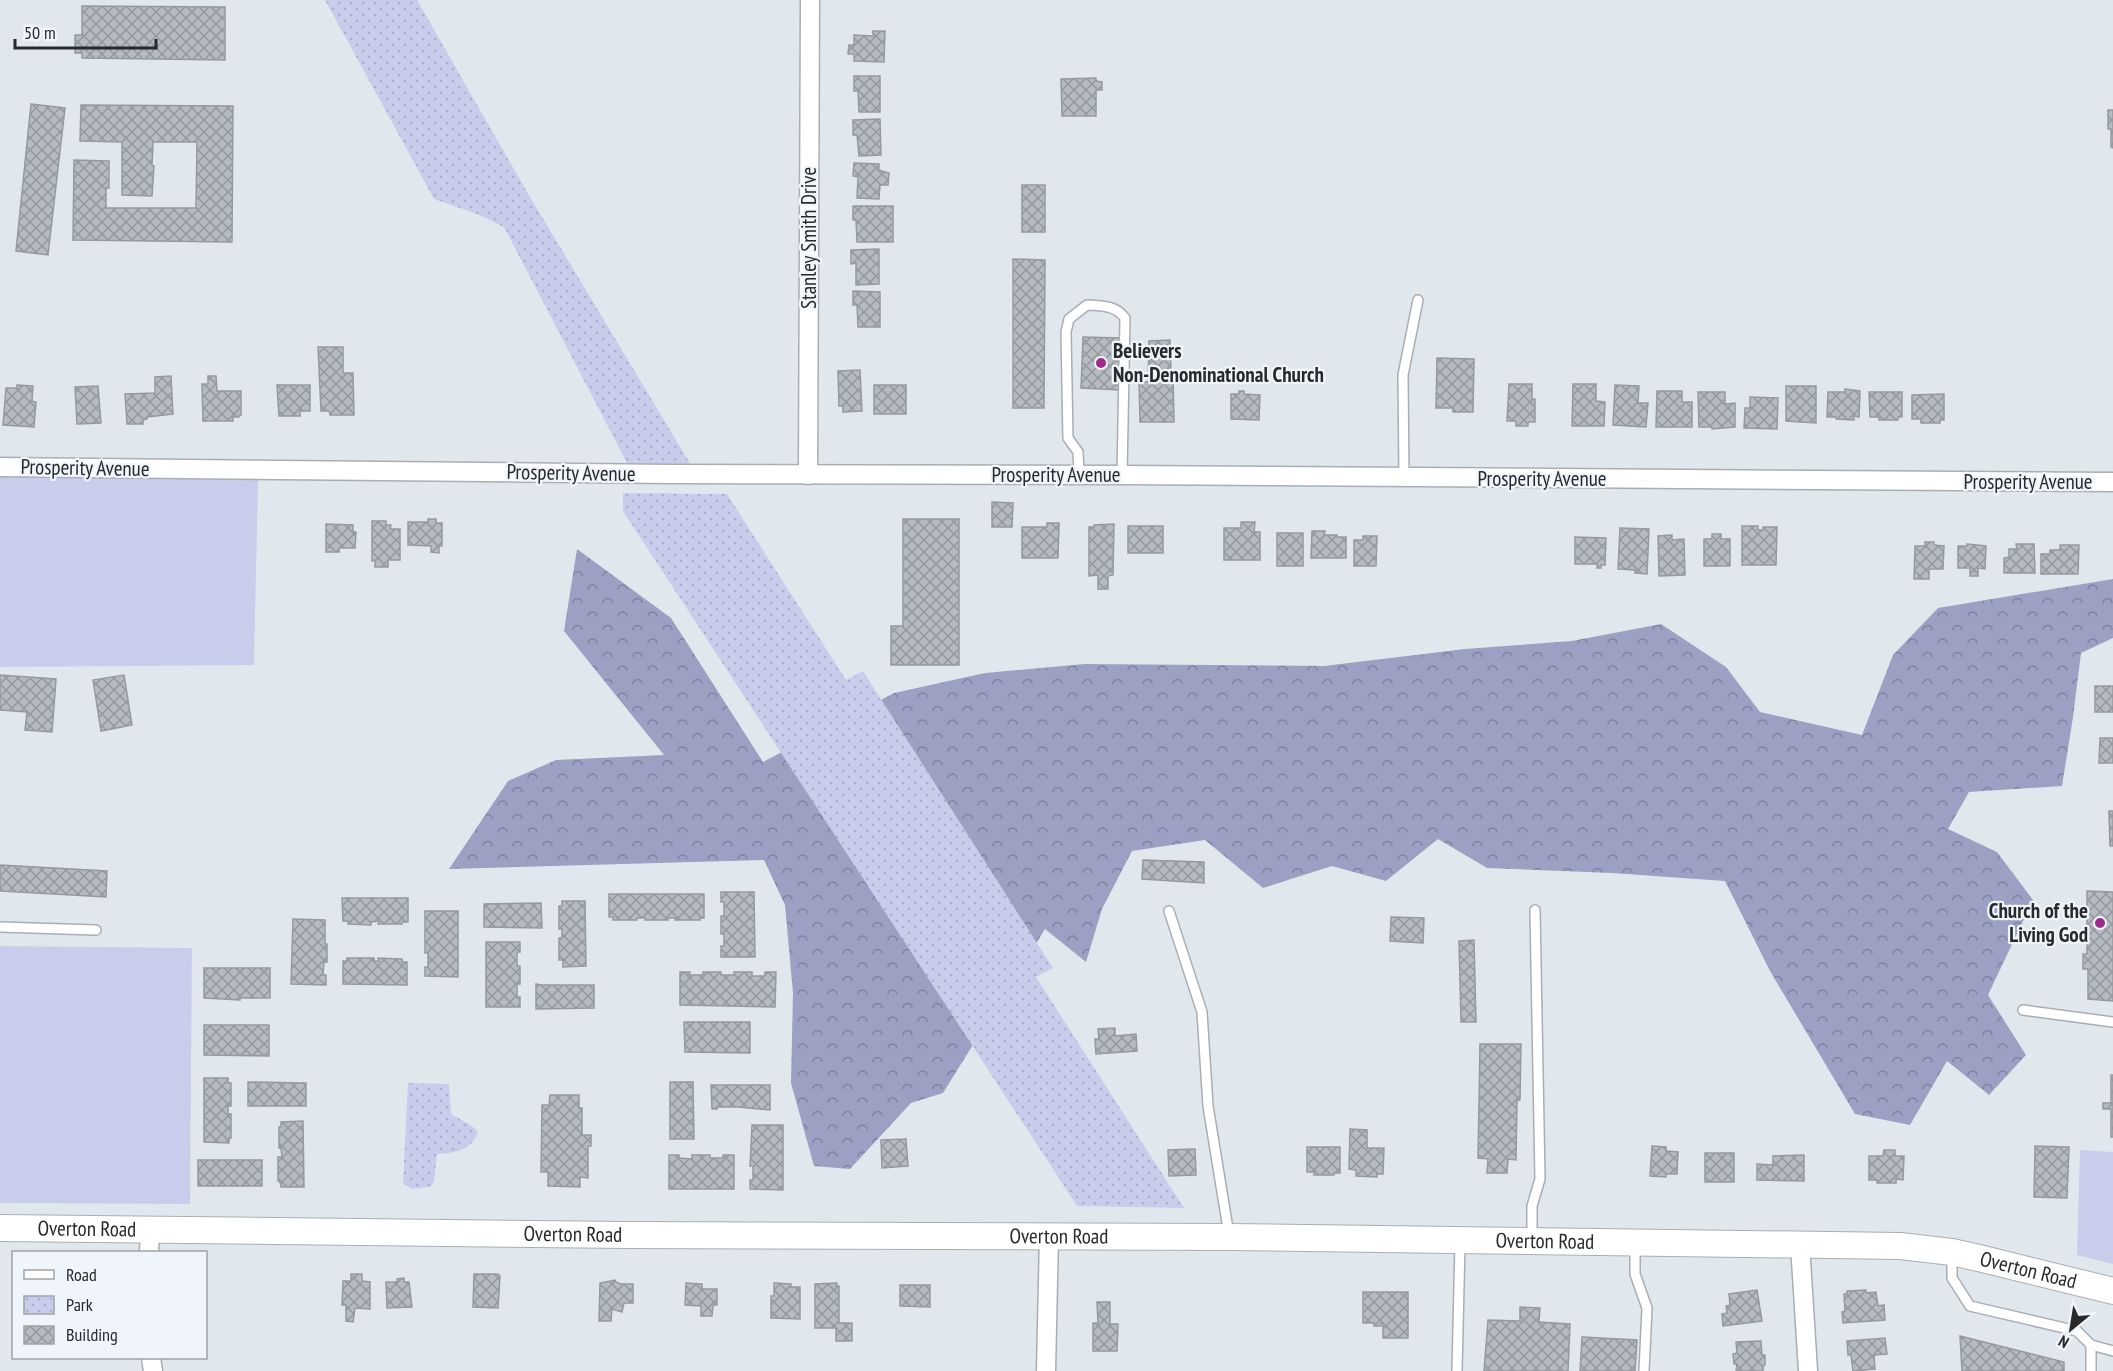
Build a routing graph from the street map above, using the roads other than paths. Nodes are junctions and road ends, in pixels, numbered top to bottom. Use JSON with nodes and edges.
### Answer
{"nodes":[{"id":1,"x":810,"y":0,"type":"edge"},
{"id":2,"x":1418,"y":300,"type":"dead end"},
{"id":3,"x":0,"y":467,"type":"edge"},
{"id":4,"x":808,"y":475,"type":"junction"},
{"id":5,"x":1079,"y":475,"type":"junction"},
{"id":6,"x":1122,"y":475,"type":"junction"},
{"id":7,"x":1404,"y":478,"type":"junction"},
{"id":8,"x":2113,"y":482,"type":"edge"},
{"id":9,"x":1536,"y":910,"type":"dead end"},
{"id":10,"x":1169,"y":911,"type":"dead end"},
{"id":11,"x":0,"y":927,"type":"edge"},
{"id":12,"x":96,"y":930,"type":"dead end"},
{"id":13,"x":2023,"y":1010,"type":"dead end"},
{"id":14,"x":2113,"y":1022,"type":"edge"},
{"id":15,"x":0,"y":1228,"type":"edge"},
{"id":16,"x":1049,"y":1236,"type":"junction"},
{"id":17,"x":1229,"y":1237,"type":"junction"},
{"id":18,"x":149,"y":1240,"type":"edge"},
{"id":19,"x":1460,"y":1240,"type":"junction"},
{"id":20,"x":1532,"y":1240,"type":"junction"},
{"id":21,"x":1635,"y":1242,"type":"junction"},
{"id":22,"x":1800,"y":1244,"type":"junction"},
{"id":23,"x":1952,"y":1252,"type":"junction"},
{"id":24,"x":2113,"y":1291,"type":"edge"},
{"id":25,"x":2091,"y":1345,"type":"junction"},
{"id":26,"x":2113,"y":1351,"type":"edge"},
{"id":27,"x":1046,"y":1371,"type":"edge"},
{"id":28,"x":1457,"y":1371,"type":"edge"},
{"id":29,"x":1644,"y":1371,"type":"edge"},
{"id":30,"x":1808,"y":1371,"type":"edge"},
{"id":31,"x":2091,"y":1371,"type":"edge"}],
"edges":[{"from":1,"to":4,"type":"street","name":"Stanley Smith Drive"},
{"from":2,"to":7,"type":"lane"},
{"from":3,"to":4,"type":"street","name":"Prosperity Avenue"},
{"from":4,"to":5,"type":"street","name":"Prosperity Avenue"},
{"from":5,"to":6,"type":"street","name":"Prosperity Avenue"},
{"from":5,"to":6,"type":"lane"},
{"from":6,"to":7,"type":"street","name":"Prosperity Avenue"},
{"from":7,"to":8,"type":"street","name":"Prosperity Avenue"},
{"from":9,"to":20,"type":"lane"},
{"from":10,"to":17,"type":"lane"},
{"from":11,"to":12,"type":"lane"},
{"from":13,"to":14,"type":"lane"},
{"from":15,"to":18,"type":"street","name":"Overton Road"},
{"from":16,"to":17,"type":"street","name":"Overton Road"},
{"from":16,"to":18,"type":"street","name":"Overton Road"},
{"from":16,"to":27,"type":"street"},
{"from":17,"to":19,"type":"street","name":"Overton Road"},
{"from":19,"to":20,"type":"street","name":"Overton Road"},
{"from":19,"to":28,"type":"lane"},
{"from":20,"to":21,"type":"street","name":"Overton Road"},
{"from":21,"to":22,"type":"street","name":"Overton Road"},
{"from":21,"to":29,"type":"lane"},
{"from":22,"to":23,"type":"street","name":"Overton Road"},
{"from":22,"to":30,"type":"street"},
{"from":23,"to":24,"type":"street","name":"Overton Road"},
{"from":23,"to":25,"type":"lane"},
{"from":25,"to":26,"type":"lane"},
{"from":25,"to":31,"type":"lane"}]}
